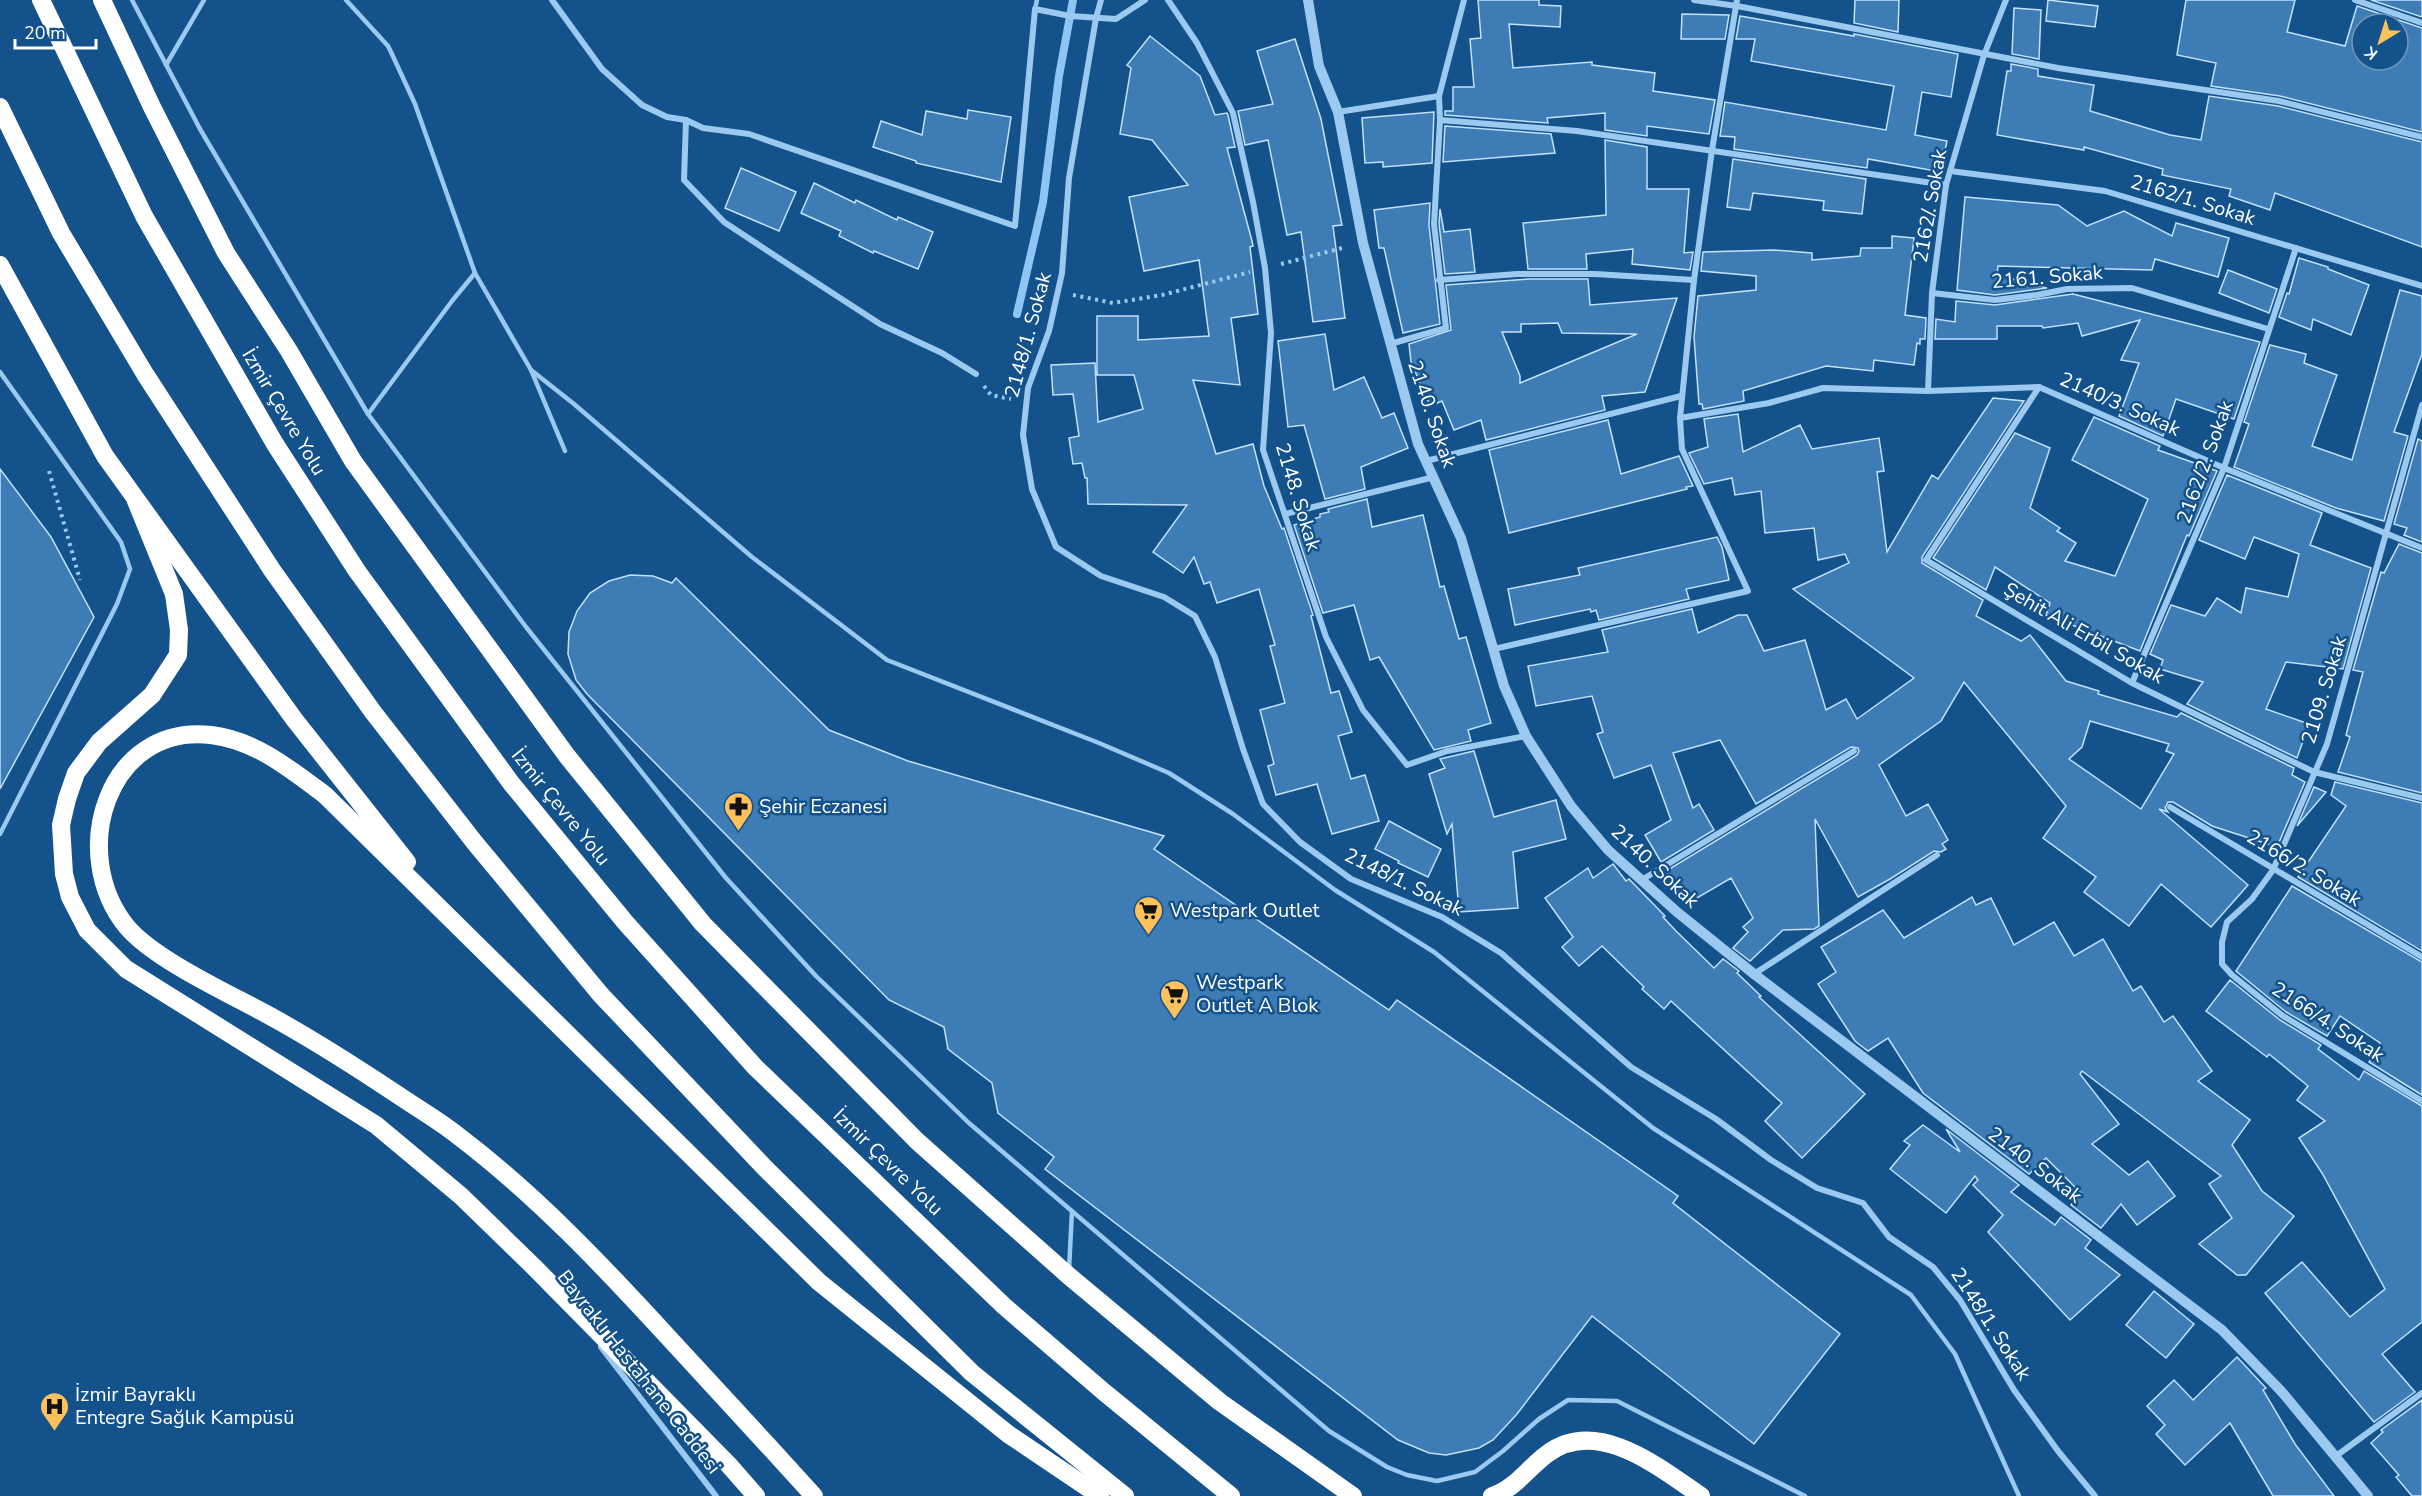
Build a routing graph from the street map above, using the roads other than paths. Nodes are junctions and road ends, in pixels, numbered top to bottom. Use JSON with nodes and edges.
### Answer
{"nodes":[{"id":1,"x":41,"y":0,"type":"edge"},
{"id":2,"x":102,"y":0,"type":"edge"},
{"id":3,"x":132,"y":0,"type":"edge"},
{"id":4,"x":204,"y":0,"type":"edge"},
{"id":5,"x":346,"y":0,"type":"edge"},
{"id":6,"x":552,"y":0,"type":"edge"},
{"id":7,"x":1037,"y":0,"type":"edge"},
{"id":8,"x":1101,"y":0,"type":"edge"},
{"id":9,"x":1145,"y":0,"type":"edge"},
{"id":10,"x":1168,"y":0,"type":"edge"},
{"id":11,"x":1308,"y":0,"type":"edge"},
{"id":12,"x":1464,"y":0,"type":"edge"},
{"id":13,"x":1694,"y":0,"type":"edge"},
{"id":14,"x":2006,"y":0,"type":"edge"},
{"id":15,"x":2355,"y":0,"type":"edge"},
{"id":16,"x":1737,"y":3,"type":"edge"},
{"id":17,"x":1035,"y":9,"type":"junction"},
{"id":18,"x":1096,"y":18,"type":"junction"},
{"id":19,"x":2422,"y":23,"type":"edge"},
{"id":20,"x":1984,"y":55,"type":"junction"},
{"id":21,"x":166,"y":65,"type":"junction"},
{"id":22,"x":1439,"y":96,"type":"junction"},
{"id":23,"x":0,"y":107,"type":"edge"},
{"id":24,"x":1338,"y":112,"type":"junction"},
{"id":25,"x":686,"y":120,"type":"junction"},
{"id":26,"x":1440,"y":120,"type":"junction"},
{"id":27,"x":2422,"y":137,"type":"edge"},
{"id":28,"x":1712,"y":150,"type":"junction"},
{"id":29,"x":1950,"y":171,"type":"junction"},
{"id":30,"x":1946,"y":185,"type":"junction"},
{"id":31,"x":2296,"y":248,"type":"junction"},
{"id":32,"x":0,"y":265,"type":"edge"},
{"id":33,"x":475,"y":273,"type":"junction"},
{"id":34,"x":1439,"y":280,"type":"junction"},
{"id":35,"x":1694,"y":280,"type":"junction"},
{"id":36,"x":2422,"y":286,"type":"edge"},
{"id":37,"x":1932,"y":293,"type":"junction"},
{"id":38,"x":2268,"y":329,"type":"junction"},
{"id":39,"x":1389,"y":345,"type":"junction"},
{"id":40,"x":531,"y":370,"type":"junction"},
{"id":41,"x":0,"y":372,"type":"edge"},
{"id":42,"x":976,"y":374,"type":"road end"},
{"id":43,"x":2039,"y":387,"type":"junction"},
{"id":44,"x":1929,"y":391,"type":"junction"},
{"id":45,"x":1681,"y":396,"type":"junction"},
{"id":46,"x":2422,"y":405,"type":"edge"},
{"id":47,"x":368,"y":414,"type":"junction"},
{"id":48,"x":1680,"y":417,"type":"junction"},
{"id":49,"x":565,"y":451,"type":"dead end"},
{"id":50,"x":1426,"y":461,"type":"junction"},
{"id":51,"x":2224,"y":468,"type":"junction"},
{"id":52,"x":1434,"y":477,"type":"junction"},
{"id":53,"x":136,"y":501,"type":"junction"},
{"id":54,"x":1285,"y":514,"type":"junction"},
{"id":55,"x":2386,"y":533,"type":"junction"},
{"id":56,"x":2422,"y":548,"type":"edge"},
{"id":57,"x":1494,"y":649,"type":"junction"},
{"id":58,"x":2132,"y":683,"type":"junction"},
{"id":59,"x":1526,"y":736,"type":"junction"},
{"id":60,"x":1854,"y":751,"type":"dead end"},
{"id":61,"x":2314,"y":772,"type":"junction"},
{"id":62,"x":2422,"y":798,"type":"edge"},
{"id":63,"x":2170,"y":807,"type":"dead end"},
{"id":64,"x":0,"y":834,"type":"edge"},
{"id":65,"x":1937,"y":855,"type":"dead end"},
{"id":66,"x":2273,"y":870,"type":"junction"},
{"id":67,"x":1640,"y":881,"type":"junction"},
{"id":68,"x":452,"y":919,"type":"junction"},
{"id":69,"x":2422,"y":957,"type":"edge"},
{"id":70,"x":2222,"y":964,"type":"joint"},
{"id":71,"x":1754,"y":974,"type":"junction"},
{"id":72,"x":2422,"y":1101,"type":"edge"},
{"id":73,"x":1072,"y":1211,"type":"junction"},
{"id":74,"x":535,"y":1268,"type":"junction"},
{"id":75,"x":1069,"y":1276,"type":"junction"},
{"id":76,"x":2422,"y":1393,"type":"edge"},
{"id":77,"x":2336,"y":1456,"type":"junction"},
{"id":78,"x":1348,"y":1493,"type":"edge"},
{"id":79,"x":716,"y":1496,"type":"edge"},
{"id":80,"x":756,"y":1496,"type":"edge"},
{"id":81,"x":814,"y":1496,"type":"edge"},
{"id":82,"x":1100,"y":1496,"type":"edge"},
{"id":83,"x":1125,"y":1496,"type":"edge"},
{"id":84,"x":1232,"y":1496,"type":"edge"},
{"id":85,"x":1367,"y":1496,"type":"edge"},
{"id":86,"x":1492,"y":1496,"type":"edge"},
{"id":87,"x":1701,"y":1496,"type":"edge"},
{"id":88,"x":1805,"y":1496,"type":"edge"},
{"id":89,"x":2019,"y":1496,"type":"edge"},
{"id":90,"x":2095,"y":1496,"type":"edge"},
{"id":91,"x":2368,"y":1496,"type":"edge"}],
"edges":[{"from":1,"to":84,"type":"highway","name":"İzmir Çevre Yolu"},
{"from":2,"to":75,"type":"highway"},
{"from":3,"to":21,"type":"lane"},
{"from":4,"to":21,"type":"lane"},
{"from":5,"to":33,"type":"lane"},
{"from":6,"to":25,"type":"street"},
{"from":7,"to":17,"type":"lane"},
{"from":8,"to":18,"type":"street","name":"2148/1. Sokak"},
{"from":9,"to":18,"type":"street"},
{"from":10,"to":54,"type":"street","name":"2148. Sokak"},
{"from":11,"to":24,"type":"street","name":"2140. Sokak"},
{"from":12,"to":22,"type":"street"},
{"from":13,"to":16,"type":"street"},
{"from":14,"to":20,"type":"street","name":"2162/. Sokak"},
{"from":15,"to":19,"type":"street"},
{"from":16,"to":20,"type":"street"},
{"from":16,"to":28,"type":"street"},
{"from":17,"to":18,"type":"street"},
{"from":17,"to":25,"type":"street"},
{"from":18,"to":90,"type":"street","name":"2148/1. Sokak"},
{"from":20,"to":27,"type":"street"},
{"from":20,"to":29,"type":"street","name":"2162/. Sokak"},
{"from":21,"to":47,"type":"lane"},
{"from":22,"to":24,"type":"street"},
{"from":22,"to":26,"type":"street"},
{"from":23,"to":83,"type":"highway"},
{"from":24,"to":39,"type":"street","name":"2140. Sokak"},
{"from":25,"to":42,"type":"street"},
{"from":26,"to":28,"type":"street"},
{"from":26,"to":34,"type":"street"},
{"from":28,"to":30,"type":"street"},
{"from":28,"to":35,"type":"street"},
{"from":29,"to":30,"type":"street","name":"2162/. Sokak"},
{"from":29,"to":31,"type":"street","name":"2162/1. Sokak"},
{"from":30,"to":37,"type":"street","name":"2162/. Sokak"},
{"from":31,"to":36,"type":"street","name":"2162/1. Sokak"},
{"from":31,"to":38,"type":"street","name":"2162/2. Sokak"},
{"from":32,"to":53,"type":"highway"},
{"from":33,"to":40,"type":"lane"},
{"from":33,"to":47,"type":"lane"},
{"from":34,"to":35,"type":"street"},
{"from":34,"to":39,"type":"street"},
{"from":35,"to":45,"type":"street"},
{"from":37,"to":38,"type":"street","name":"2161. Sokak"},
{"from":37,"to":44,"type":"street","name":"2162/. Sokak"},
{"from":38,"to":51,"type":"street","name":"2162/2. Sokak"},
{"from":39,"to":50,"type":"street","name":"2140. Sokak"},
{"from":40,"to":49,"type":"lane"},
{"from":40,"to":89,"type":"lane"},
{"from":41,"to":64,"type":"lane"},
{"from":43,"to":44,"type":"street","name":"2140/3. Sokak"},
{"from":43,"to":51,"type":"street","name":"2140/3. Sokak"},
{"from":43,"to":58,"type":"street","name":"Şehit Ali Erbil Sokak"},
{"from":44,"to":48,"type":"street","name":"2140/3. Sokak"},
{"from":45,"to":48,"type":"street"},
{"from":45,"to":50,"type":"street"},
{"from":46,"to":55,"type":"street","name":"2109. Sokak"},
{"from":47,"to":73,"type":"lane"},
{"from":48,"to":57,"type":"street"},
{"from":50,"to":52,"type":"street","name":"2140. Sokak"},
{"from":51,"to":55,"type":"street","name":"2140/3. Sokak"},
{"from":51,"to":58,"type":"street","name":"2162/2. Sokak"},
{"from":52,"to":54,"type":"street"},
{"from":52,"to":57,"type":"street","name":"2140. Sokak"},
{"from":53,"to":68,"type":"highway"},
{"from":53,"to":74,"type":"highway"},
{"from":54,"to":59,"type":"street","name":"2148. Sokak"},
{"from":55,"to":56,"type":"street","name":"2140/3. Sokak"},
{"from":55,"to":61,"type":"street","name":"2109. Sokak"},
{"from":57,"to":59,"type":"street","name":"2140. Sokak"},
{"from":58,"to":61,"type":"street","name":"Şehit Ali Erbil Sokak"},
{"from":59,"to":67,"type":"street","name":"2140. Sokak"},
{"from":60,"to":67,"type":"street"},
{"from":61,"to":62,"type":"street","name":"Şehit Ali Erbil Sokak"},
{"from":61,"to":66,"type":"street","name":"2109. Sokak"},
{"from":63,"to":66,"type":"street","name":"2166/2. Sokak"},
{"from":65,"to":71,"type":"street"},
{"from":66,"to":69,"type":"street","name":"2166/2. Sokak"},
{"from":66,"to":70,"type":"street","name":"2109. Sokak"},
{"from":67,"to":71,"type":"street","name":"2140. Sokak"},
{"from":68,"to":81,"type":"highway"},
{"from":68,"to":82,"type":"highway"},
{"from":70,"to":72,"type":"street","name":"2166/4. Sokak"},
{"from":71,"to":77,"type":"street","name":"2140. Sokak"},
{"from":73,"to":75,"type":"lane"},
{"from":73,"to":88,"type":"lane"},
{"from":74,"to":79,"type":"street","name":"Bayraklı Hastahane Caddesi"},
{"from":74,"to":80,"type":"highway"},
{"from":75,"to":78,"type":"highway"},
{"from":76,"to":77,"type":"street"},
{"from":77,"to":91,"type":"street","name":"2140. Sokak"},
{"from":78,"to":85,"type":"highway"},
{"from":86,"to":87,"type":"highway"}]}
